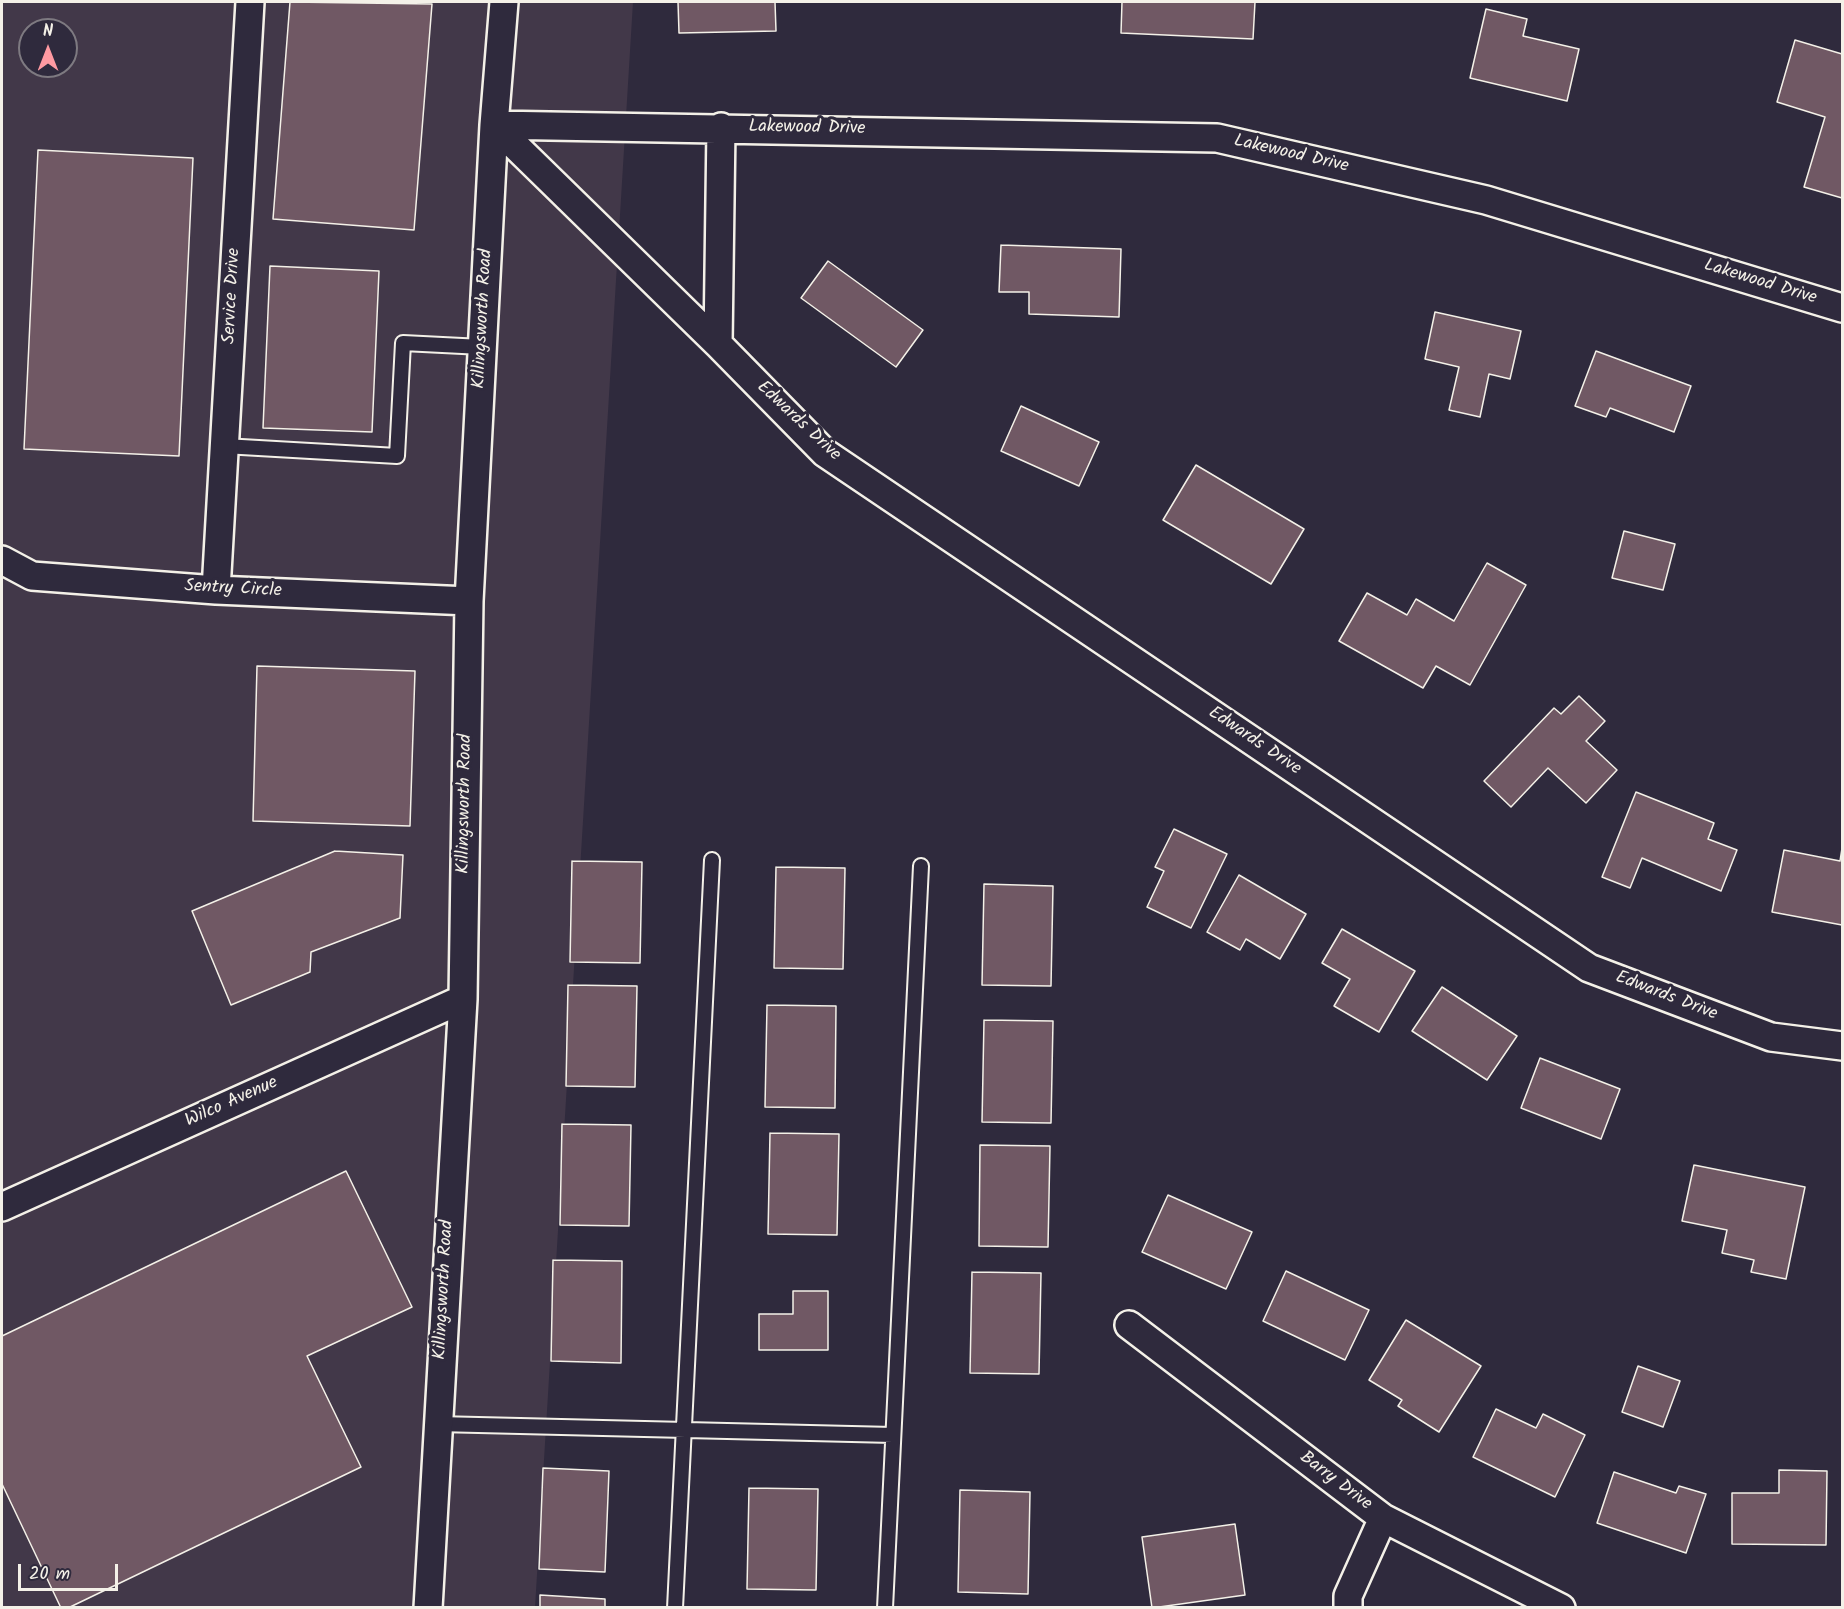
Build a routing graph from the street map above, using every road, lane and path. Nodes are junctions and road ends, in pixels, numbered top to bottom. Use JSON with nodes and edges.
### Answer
{"nodes":[{"id":1,"x":250,"y":2,"type":"edge"},
{"id":2,"x":504,"y":2,"type":"edge"},
{"id":3,"x":494,"y":125,"type":"junction"},
{"id":4,"x":721,"y":127,"type":"junction"},
{"id":5,"x":1842,"y":308,"type":"edge"},
{"id":6,"x":718,"y":344,"type":"junction"},
{"id":7,"x":482,"y":347,"type":"junction"},
{"id":8,"x":224,"y":446,"type":"junction"},
{"id":9,"x":2,"y":560,"type":"edge"},
{"id":10,"x":216,"y":590,"type":"junction"},
{"id":11,"x":469,"y":601,"type":"junction"},
{"id":12,"x":712,"y":860,"type":"dead end"},
{"id":13,"x":921,"y":866,"type":"dead end"},
{"id":14,"x":463,"y":999,"type":"junction"},
{"id":15,"x":1842,"y":1046,"type":"edge"},
{"id":16,"x":2,"y":1207,"type":"edge"},
{"id":17,"x":1129,"y":1325,"type":"dead end"},
{"id":18,"x":437,"y":1424,"type":"junction"},
{"id":19,"x":684,"y":1430,"type":"junction"},
{"id":20,"x":893,"y":1435,"type":"junction"},
{"id":21,"x":1383,"y":1518,"type":"junction"},
{"id":22,"x":428,"y":1608,"type":"edge"},
{"id":23,"x":675,"y":1608,"type":"edge"},
{"id":24,"x":885,"y":1608,"type":"edge"},
{"id":25,"x":1348,"y":1608,"type":"edge"},
{"id":26,"x":1561,"y":1608,"type":"edge"}],
"edges":[{"from":1,"to":8,"type":"street","name":"Service Drive"},
{"from":2,"to":3,"type":"street","name":"Killingsworth Road"},
{"from":3,"to":4,"type":"street","name":"Lakewood Drive"},
{"from":3,"to":6,"type":"street","name":"Edwards Drive"},
{"from":3,"to":7,"type":"street","name":"Killingsworth Road"},
{"from":4,"to":5,"type":"street","name":"Lakewood Drive"},
{"from":4,"to":6,"type":"street"},
{"from":6,"to":15,"type":"street","name":"Edwards Drive"},
{"from":7,"to":8,"type":"lane"},
{"from":7,"to":11,"type":"street","name":"Killingsworth Road"},
{"from":8,"to":10,"type":"street","name":"Service Drive"},
{"from":9,"to":10,"type":"street","name":"Sentry Circle"},
{"from":10,"to":11,"type":"street","name":"Sentry Circle"},
{"from":11,"to":14,"type":"street","name":"Killingsworth Road"},
{"from":12,"to":19,"type":"lane"},
{"from":13,"to":20,"type":"lane"},
{"from":14,"to":16,"type":"street","name":"Wilco Avenue"},
{"from":14,"to":18,"type":"street","name":"Killingsworth Road"},
{"from":17,"to":21,"type":"street","name":"Barry Drive"},
{"from":18,"to":19,"type":"lane"},
{"from":18,"to":22,"type":"street","name":"Killingsworth Road"},
{"from":19,"to":20,"type":"lane"},
{"from":19,"to":23,"type":"lane"},
{"from":20,"to":24,"type":"lane"},
{"from":21,"to":25,"type":"street"},
{"from":21,"to":26,"type":"street","name":"Barry Drive"}]}
